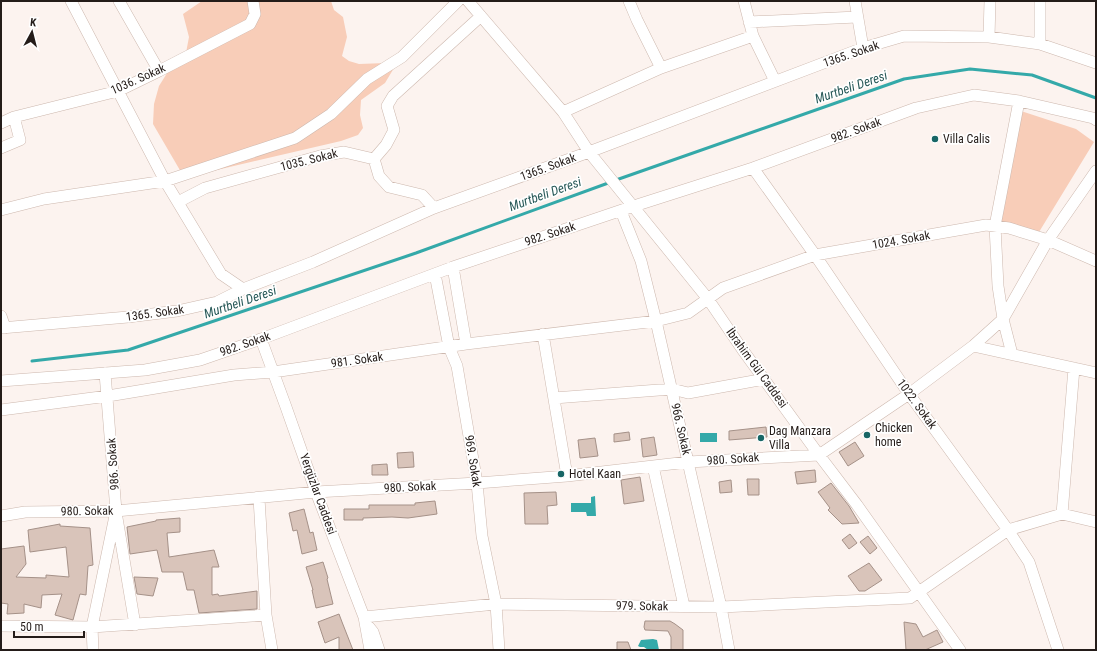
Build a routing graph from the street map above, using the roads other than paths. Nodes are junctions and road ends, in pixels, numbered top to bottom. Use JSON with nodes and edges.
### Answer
{"nodes":[{"id":1,"x":71,"y":1,"type":"edge"},
{"id":2,"x":119,"y":1,"type":"edge"},
{"id":3,"x":253,"y":1,"type":"edge"},
{"id":4,"x":458,"y":1,"type":"edge"},
{"id":5,"x":468,"y":1,"type":"edge"},
{"id":6,"x":629,"y":1,"type":"edge"},
{"id":7,"x":744,"y":1,"type":"edge"},
{"id":8,"x":855,"y":1,"type":"edge"},
{"id":9,"x":990,"y":1,"type":"edge"},
{"id":10,"x":1040,"y":1,"type":"edge"},
{"id":11,"x":481,"y":16,"type":"junction"},
{"id":12,"x":857,"y":17,"type":"junction"},
{"id":13,"x":749,"y":22,"type":"junction"},
{"id":14,"x":753,"y":36,"type":"junction"},
{"id":15,"x":989,"y":37,"type":"junction"},
{"id":16,"x":1040,"y":44,"type":"junction"},
{"id":17,"x":863,"y":48,"type":"junction"},
{"id":18,"x":1096,"y":63,"type":"edge"},
{"id":19,"x":661,"y":68,"type":"junction"},
{"id":20,"x":159,"y":71,"type":"junction"},
{"id":21,"x":775,"y":81,"type":"junction"},
{"id":22,"x":118,"y":91,"type":"junction"},
{"id":23,"x":1019,"y":101,"type":"junction"},
{"id":24,"x":563,"y":112,"type":"junction"},
{"id":25,"x":14,"y":118,"type":"junction"},
{"id":26,"x":1096,"y":120,"type":"edge"},
{"id":27,"x":1,"y":123,"type":"edge"},
{"id":28,"x":1,"y":148,"type":"edge"},
{"id":29,"x":589,"y":152,"type":"junction"},
{"id":30,"x":374,"y":158,"type":"junction"},
{"id":31,"x":754,"y":168,"type":"junction"},
{"id":32,"x":1096,"y":171,"type":"edge"},
{"id":33,"x":165,"y":181,"type":"junction"},
{"id":34,"x":178,"y":202,"type":"junction"},
{"id":35,"x":634,"y":206,"type":"junction"},
{"id":36,"x":434,"y":208,"type":"junction"},
{"id":37,"x":1,"y":210,"type":"edge"},
{"id":38,"x":621,"y":211,"type":"junction"},
{"id":39,"x":995,"y":226,"type":"junction"},
{"id":40,"x":1048,"y":240,"type":"junction"},
{"id":41,"x":815,"y":255,"type":"junction"},
{"id":42,"x":1096,"y":261,"type":"edge"},
{"id":43,"x":453,"y":267,"type":"junction"},
{"id":44,"x":436,"y":274,"type":"junction"},
{"id":45,"x":243,"y":289,"type":"junction"},
{"id":46,"x":708,"y":299,"type":"junction"},
{"id":47,"x":1,"y":316,"type":"edge"},
{"id":48,"x":1003,"y":319,"type":"junction"},
{"id":49,"x":656,"y":321,"type":"junction"},
{"id":50,"x":3,"y":328,"type":"edge"},
{"id":51,"x":543,"y":334,"type":"junction"},
{"id":52,"x":260,"y":339,"type":"junction"},
{"id":53,"x":466,"y":344,"type":"junction"},
{"id":54,"x":973,"y":346,"type":"junction"},
{"id":55,"x":449,"y":347,"type":"junction"},
{"id":56,"x":1012,"y":354,"type":"junction"},
{"id":57,"x":1074,"y":368,"type":"junction"},
{"id":58,"x":273,"y":372,"type":"junction"},
{"id":59,"x":1096,"y":372,"type":"edge"},
{"id":60,"x":105,"y":373,"type":"junction"},
{"id":61,"x":765,"y":379,"type":"junction"},
{"id":62,"x":1,"y":381,"type":"edge"},
{"id":63,"x":672,"y":389,"type":"junction"},
{"id":64,"x":909,"y":394,"type":"junction"},
{"id":65,"x":108,"y":396,"type":"junction"},
{"id":66,"x":554,"y":398,"type":"junction"},
{"id":67,"x":1,"y":410,"type":"edge"},
{"id":68,"x":819,"y":455,"type":"junction"},
{"id":69,"x":688,"y":462,"type":"junction"},
{"id":70,"x":653,"y":466,"type":"junction"},
{"id":71,"x":567,"y":476,"type":"junction"},
{"id":72,"x":477,"y":483,"type":"junction"},
{"id":73,"x":316,"y":492,"type":"junction"},
{"id":74,"x":259,"y":498,"type":"junction"},
{"id":75,"x":116,"y":511,"type":"junction"},
{"id":76,"x":1062,"y":514,"type":"junction"},
{"id":77,"x":1,"y":516,"type":"edge"},
{"id":78,"x":1096,"y":522,"type":"edge"},
{"id":79,"x":1008,"y":530,"type":"junction"},
{"id":80,"x":919,"y":592,"type":"junction"},
{"id":81,"x":496,"y":604,"type":"junction"},
{"id":82,"x":684,"y":606,"type":"junction"},
{"id":83,"x":721,"y":607,"type":"junction"},
{"id":84,"x":266,"y":615,"type":"junction"},
{"id":85,"x":365,"y":619,"type":"junction"},
{"id":86,"x":135,"y":625,"type":"junction"},
{"id":87,"x":1,"y":626,"type":"edge"},
{"id":88,"x":92,"y":626,"type":"junction"},
{"id":89,"x":93,"y":650,"type":"edge"},
{"id":90,"x":272,"y":650,"type":"edge"},
{"id":91,"x":370,"y":650,"type":"edge"},
{"id":92,"x":379,"y":650,"type":"edge"},
{"id":93,"x":499,"y":650,"type":"edge"},
{"id":94,"x":729,"y":650,"type":"edge"},
{"id":95,"x":960,"y":650,"type":"edge"},
{"id":96,"x":1058,"y":650,"type":"edge"}],
"edges":[{"from":1,"to":22,"type":"street"},
{"from":2,"to":20,"type":"street"},
{"from":3,"to":20,"type":"street","name":"1036. Sokak"},
{"from":4,"to":33,"type":"street"},
{"from":5,"to":11,"type":"street","name":"İbrahim Gül Caddesi"},
{"from":6,"to":19,"type":"street"},
{"from":7,"to":13,"type":"street"},
{"from":8,"to":12,"type":"street"},
{"from":9,"to":15,"type":"street"},
{"from":10,"to":16,"type":"street"},
{"from":11,"to":24,"type":"street","name":"İbrahim Gül Caddesi"},
{"from":11,"to":30,"type":"street"},
{"from":12,"to":13,"type":"street"},
{"from":12,"to":17,"type":"street"},
{"from":13,"to":14,"type":"street"},
{"from":14,"to":19,"type":"street"},
{"from":14,"to":21,"type":"street"},
{"from":15,"to":16,"type":"street","name":"1365. Sokak"},
{"from":15,"to":17,"type":"street","name":"1365. Sokak"},
{"from":16,"to":18,"type":"street","name":"1365. Sokak"},
{"from":17,"to":21,"type":"street","name":"1365. Sokak"},
{"from":19,"to":24,"type":"street"},
{"from":20,"to":22,"type":"street","name":"1036. Sokak"},
{"from":21,"to":29,"type":"street","name":"1365. Sokak"},
{"from":22,"to":25,"type":"street","name":"1036. Sokak"},
{"from":22,"to":33,"type":"street"},
{"from":23,"to":26,"type":"street","name":"982. Sokak"},
{"from":23,"to":31,"type":"street","name":"982. Sokak"},
{"from":23,"to":39,"type":"street"},
{"from":24,"to":29,"type":"street","name":"İbrahim Gül Caddesi"},
{"from":25,"to":27,"type":"street","name":"1036. Sokak"},
{"from":25,"to":28,"type":"street"},
{"from":29,"to":35,"type":"street","name":"İbrahim Gül Caddesi"},
{"from":29,"to":36,"type":"street","name":"1365. Sokak"},
{"from":30,"to":34,"type":"street","name":"1035. Sokak"},
{"from":30,"to":36,"type":"street"},
{"from":31,"to":35,"type":"street","name":"982. Sokak"},
{"from":31,"to":41,"type":"street","name":"1022. Sokak"},
{"from":32,"to":40,"type":"street"},
{"from":33,"to":34,"type":"street"},
{"from":33,"to":37,"type":"street"},
{"from":34,"to":45,"type":"street"},
{"from":35,"to":38,"type":"street","name":"982. Sokak"},
{"from":35,"to":46,"type":"street","name":"İbrahim Gül Caddesi"},
{"from":36,"to":45,"type":"street","name":"1365. Sokak"},
{"from":38,"to":43,"type":"street","name":"982. Sokak"},
{"from":38,"to":49,"type":"street","name":"966. Sokak"},
{"from":39,"to":40,"type":"street","name":"1024. Sokak"},
{"from":39,"to":41,"type":"street","name":"1024. Sokak"},
{"from":39,"to":48,"type":"street"},
{"from":40,"to":42,"type":"street","name":"1024. Sokak"},
{"from":40,"to":48,"type":"street"},
{"from":41,"to":46,"type":"street","name":"1024. Sokak"},
{"from":41,"to":64,"type":"street","name":"1022. Sokak"},
{"from":43,"to":44,"type":"street","name":"982. Sokak"},
{"from":43,"to":53,"type":"street"},
{"from":44,"to":52,"type":"street","name":"982. Sokak"},
{"from":44,"to":55,"type":"street","name":"969. Sokak"},
{"from":45,"to":50,"type":"street","name":"1365. Sokak"},
{"from":46,"to":49,"type":"street","name":"981. Sokak"},
{"from":46,"to":61,"type":"street","name":"İbrahim Gül Caddesi"},
{"from":47,"to":50,"type":"street"},
{"from":48,"to":54,"type":"street"},
{"from":48,"to":56,"type":"street"},
{"from":49,"to":51,"type":"street","name":"981. Sokak"},
{"from":49,"to":63,"type":"street","name":"966. Sokak"},
{"from":51,"to":53,"type":"street","name":"981. Sokak"},
{"from":51,"to":66,"type":"street"},
{"from":52,"to":58,"type":"street","name":"Yergüzlar Caddesi"},
{"from":52,"to":60,"type":"street","name":"982. Sokak"},
{"from":53,"to":55,"type":"street","name":"981. Sokak"},
{"from":54,"to":56,"type":"street"},
{"from":54,"to":64,"type":"street"},
{"from":55,"to":58,"type":"street","name":"981. Sokak"},
{"from":55,"to":72,"type":"street","name":"969. Sokak"},
{"from":56,"to":57,"type":"street"},
{"from":57,"to":59,"type":"street"},
{"from":57,"to":76,"type":"street"},
{"from":58,"to":65,"type":"street","name":"981. Sokak"},
{"from":58,"to":73,"type":"street","name":"Yergüzlar Caddesi"},
{"from":60,"to":62,"type":"street","name":"982. Sokak"},
{"from":60,"to":65,"type":"street","name":"986. Sokak"},
{"from":61,"to":63,"type":"street"},
{"from":61,"to":68,"type":"street","name":"İbrahim Gül Caddesi"},
{"from":63,"to":66,"type":"street"},
{"from":63,"to":69,"type":"street","name":"966. Sokak"},
{"from":64,"to":68,"type":"street"},
{"from":64,"to":79,"type":"street","name":"1022. Sokak"},
{"from":65,"to":67,"type":"street","name":"981. Sokak"},
{"from":65,"to":75,"type":"street","name":"986. Sokak"},
{"from":66,"to":71,"type":"street"},
{"from":68,"to":69,"type":"street","name":"980. Sokak"},
{"from":68,"to":80,"type":"street","name":"İbrahim Gül Caddesi"},
{"from":69,"to":70,"type":"street","name":"980. Sokak"},
{"from":69,"to":83,"type":"street","name":"966. Sokak"},
{"from":70,"to":71,"type":"street","name":"980. Sokak"},
{"from":70,"to":82,"type":"street"},
{"from":71,"to":72,"type":"street","name":"980. Sokak"},
{"from":72,"to":73,"type":"street","name":"980. Sokak"},
{"from":72,"to":81,"type":"street","name":"969. Sokak"},
{"from":73,"to":74,"type":"street","name":"980. Sokak"},
{"from":73,"to":85,"type":"street","name":"Yergüzlar Caddesi"},
{"from":74,"to":75,"type":"street","name":"980. Sokak"},
{"from":74,"to":84,"type":"street"},
{"from":75,"to":77,"type":"street","name":"980. Sokak"},
{"from":75,"to":86,"type":"street"},
{"from":75,"to":88,"type":"street","name":"986. Sokak"},
{"from":76,"to":78,"type":"street"},
{"from":76,"to":79,"type":"street","name":"979. Sokak"},
{"from":79,"to":80,"type":"street","name":"979. Sokak"},
{"from":79,"to":96,"type":"street","name":"1022. Sokak"},
{"from":80,"to":83,"type":"street","name":"979. Sokak"},
{"from":80,"to":95,"type":"street","name":"İbrahim Gül Caddesi"},
{"from":81,"to":82,"type":"street","name":"979. Sokak"},
{"from":81,"to":85,"type":"street","name":"979. Sokak"},
{"from":81,"to":93,"type":"street","name":"969. Sokak"},
{"from":82,"to":83,"type":"street","name":"979. Sokak"},
{"from":83,"to":94,"type":"street","name":"966. Sokak"},
{"from":84,"to":86,"type":"street"},
{"from":84,"to":90,"type":"street"},
{"from":85,"to":91,"type":"street","name":"Yergüzlar Caddesi"},
{"from":85,"to":92,"type":"street"},
{"from":86,"to":88,"type":"street"},
{"from":87,"to":88,"type":"street"},
{"from":88,"to":89,"type":"street","name":"986. Sokak"}]}
